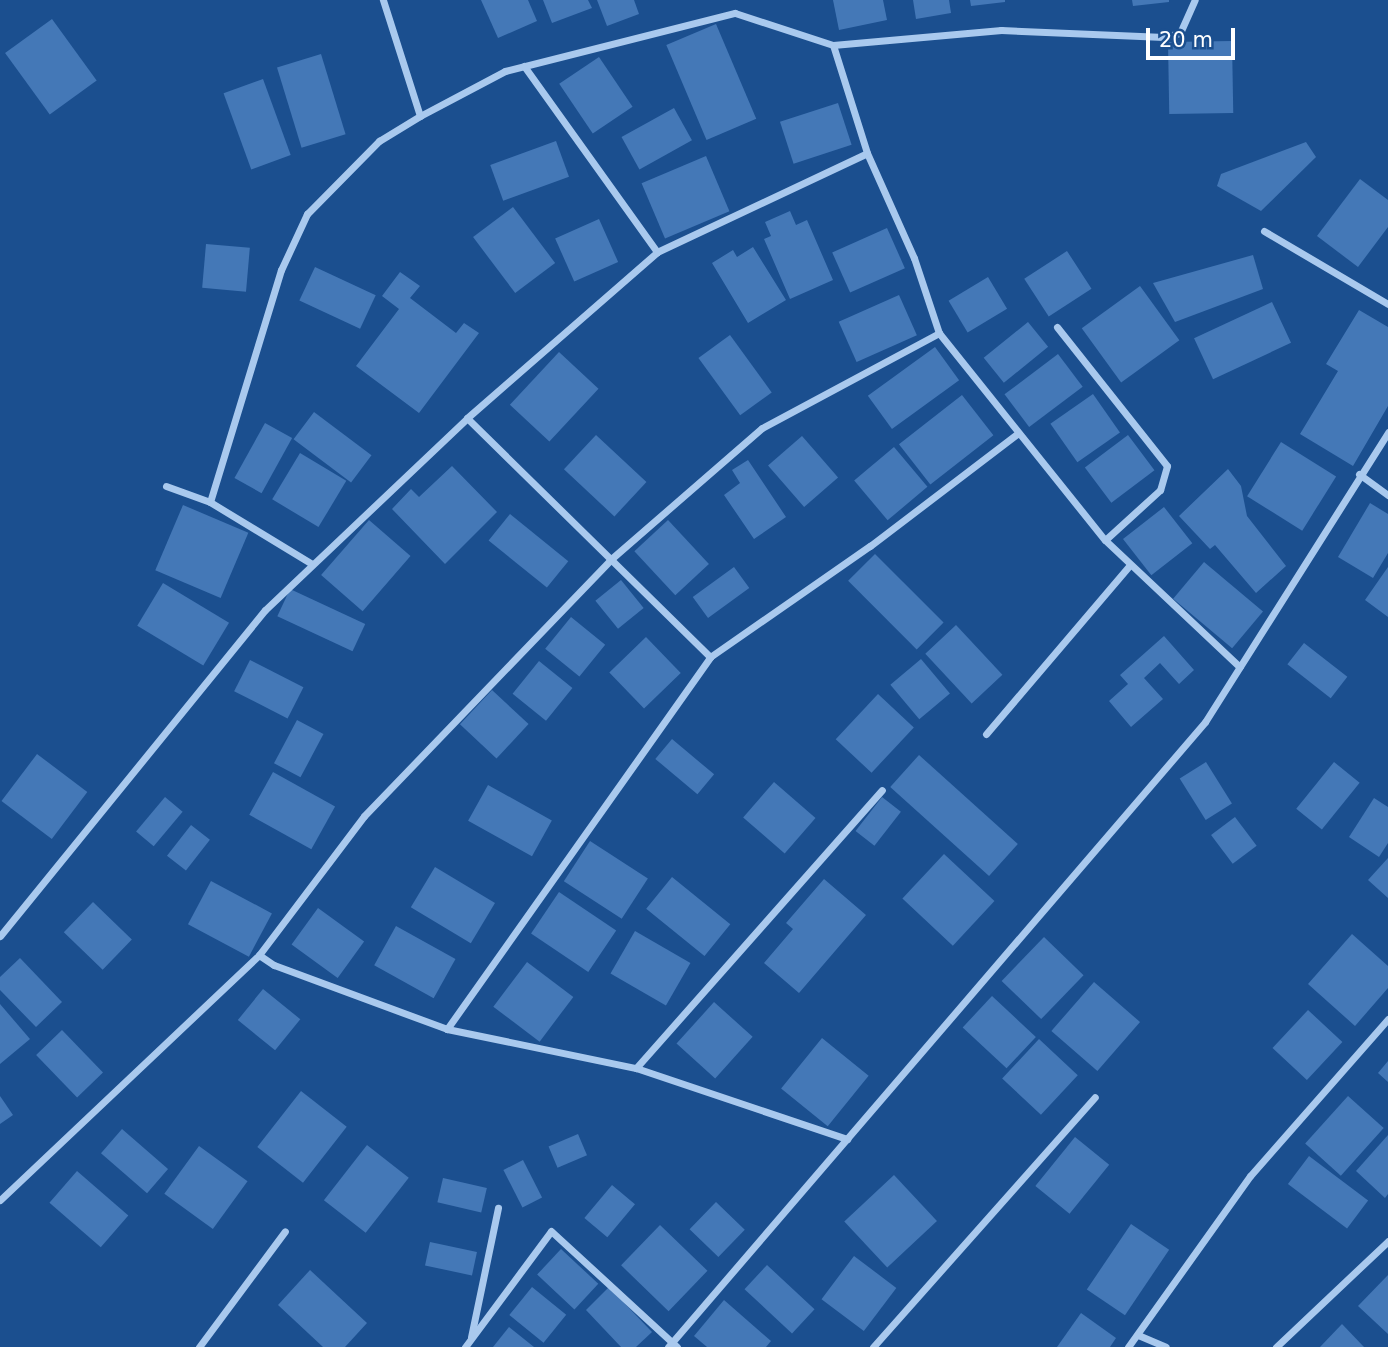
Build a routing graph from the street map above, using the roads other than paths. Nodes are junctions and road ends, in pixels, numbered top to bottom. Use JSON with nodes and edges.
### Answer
{"nodes":[{"id":1,"x":383,"y":0,"type":"edge"},
{"id":2,"x":1195,"y":0,"type":"edge"},
{"id":3,"x":833,"y":45,"type":"junction"},
{"id":4,"x":524,"y":65,"type":"junction"},
{"id":5,"x":419,"y":116,"type":"junction"},
{"id":6,"x":867,"y":153,"type":"junction"},
{"id":7,"x":1264,"y":231,"type":"dead end"},
{"id":8,"x":657,"y":252,"type":"junction"},
{"id":9,"x":1388,"y":304,"type":"edge"},
{"id":10,"x":1056,"y":327,"type":"dead end"},
{"id":11,"x":939,"y":333,"type":"junction"},
{"id":12,"x":467,"y":418,"type":"junction"},
{"id":13,"x":1388,"y":432,"type":"edge"},
{"id":14,"x":1017,"y":435,"type":"junction"},
{"id":15,"x":1359,"y":474,"type":"junction"},
{"id":16,"x":166,"y":486,"type":"dead end"},
{"id":17,"x":1388,"y":495,"type":"edge"},
{"id":18,"x":211,"y":502,"type":"junction"},
{"id":19,"x":1105,"y":540,"type":"junction"},
{"id":20,"x":610,"y":560,"type":"junction"},
{"id":21,"x":312,"y":564,"type":"junction"},
{"id":22,"x":1129,"y":566,"type":"junction"},
{"id":23,"x":710,"y":657,"type":"junction"},
{"id":24,"x":1240,"y":667,"type":"junction"},
{"id":25,"x":986,"y":734,"type":"dead end"},
{"id":26,"x":882,"y":790,"type":"dead end"},
{"id":27,"x":0,"y":936,"type":"edge"},
{"id":28,"x":259,"y":955,"type":"junction"},
{"id":29,"x":1388,"y":1019,"type":"edge"},
{"id":30,"x":447,"y":1029,"type":"junction"},
{"id":31,"x":636,"y":1068,"type":"junction"},
{"id":32,"x":1096,"y":1097,"type":"dead end"},
{"id":33,"x":847,"y":1139,"type":"junction"},
{"id":34,"x":0,"y":1200,"type":"edge"},
{"id":35,"x":498,"y":1208,"type":"dead end"},
{"id":36,"x":285,"y":1231,"type":"dead end"},
{"id":37,"x":1388,"y":1241,"type":"edge"},
{"id":38,"x":1138,"y":1335,"type":"junction"},
{"id":39,"x":467,"y":1344,"type":"edge"},
{"id":40,"x":672,"y":1346,"type":"edge"},
{"id":41,"x":199,"y":1347,"type":"edge"},
{"id":42,"x":873,"y":1347,"type":"edge"},
{"id":43,"x":1128,"y":1347,"type":"edge"},
{"id":44,"x":1166,"y":1347,"type":"edge"},
{"id":45,"x":1276,"y":1347,"type":"edge"}],
"edges":[{"from":1,"to":5,"type":"street"},
{"from":2,"to":3,"type":"street"},
{"from":3,"to":4,"type":"street"},
{"from":3,"to":6,"type":"street"},
{"from":4,"to":5,"type":"street"},
{"from":4,"to":8,"type":"street"},
{"from":5,"to":18,"type":"street"},
{"from":6,"to":8,"type":"street"},
{"from":6,"to":11,"type":"street"},
{"from":7,"to":9,"type":"street"},
{"from":8,"to":12,"type":"street"},
{"from":10,"to":19,"type":"street"},
{"from":11,"to":14,"type":"street"},
{"from":11,"to":20,"type":"street"},
{"from":12,"to":20,"type":"street"},
{"from":12,"to":21,"type":"street"},
{"from":13,"to":15,"type":"street"},
{"from":14,"to":19,"type":"street"},
{"from":14,"to":23,"type":"street"},
{"from":15,"to":17,"type":"street"},
{"from":15,"to":24,"type":"street"},
{"from":16,"to":18,"type":"street"},
{"from":18,"to":21,"type":"street"},
{"from":19,"to":22,"type":"street"},
{"from":20,"to":23,"type":"street"},
{"from":20,"to":28,"type":"street"},
{"from":21,"to":27,"type":"street"},
{"from":22,"to":24,"type":"street"},
{"from":22,"to":25,"type":"street"},
{"from":23,"to":30,"type":"street"},
{"from":24,"to":33,"type":"street"},
{"from":26,"to":31,"type":"street"},
{"from":28,"to":30,"type":"street"},
{"from":28,"to":34,"type":"street"},
{"from":29,"to":38,"type":"street"},
{"from":30,"to":31,"type":"street"},
{"from":31,"to":33,"type":"street"},
{"from":32,"to":42,"type":"street"},
{"from":33,"to":40,"type":"street"},
{"from":35,"to":39,"type":"street"},
{"from":36,"to":41,"type":"street"},
{"from":37,"to":45,"type":"street"},
{"from":38,"to":43,"type":"street"},
{"from":38,"to":44,"type":"street"},
{"from":39,"to":40,"type":"street"}]}
